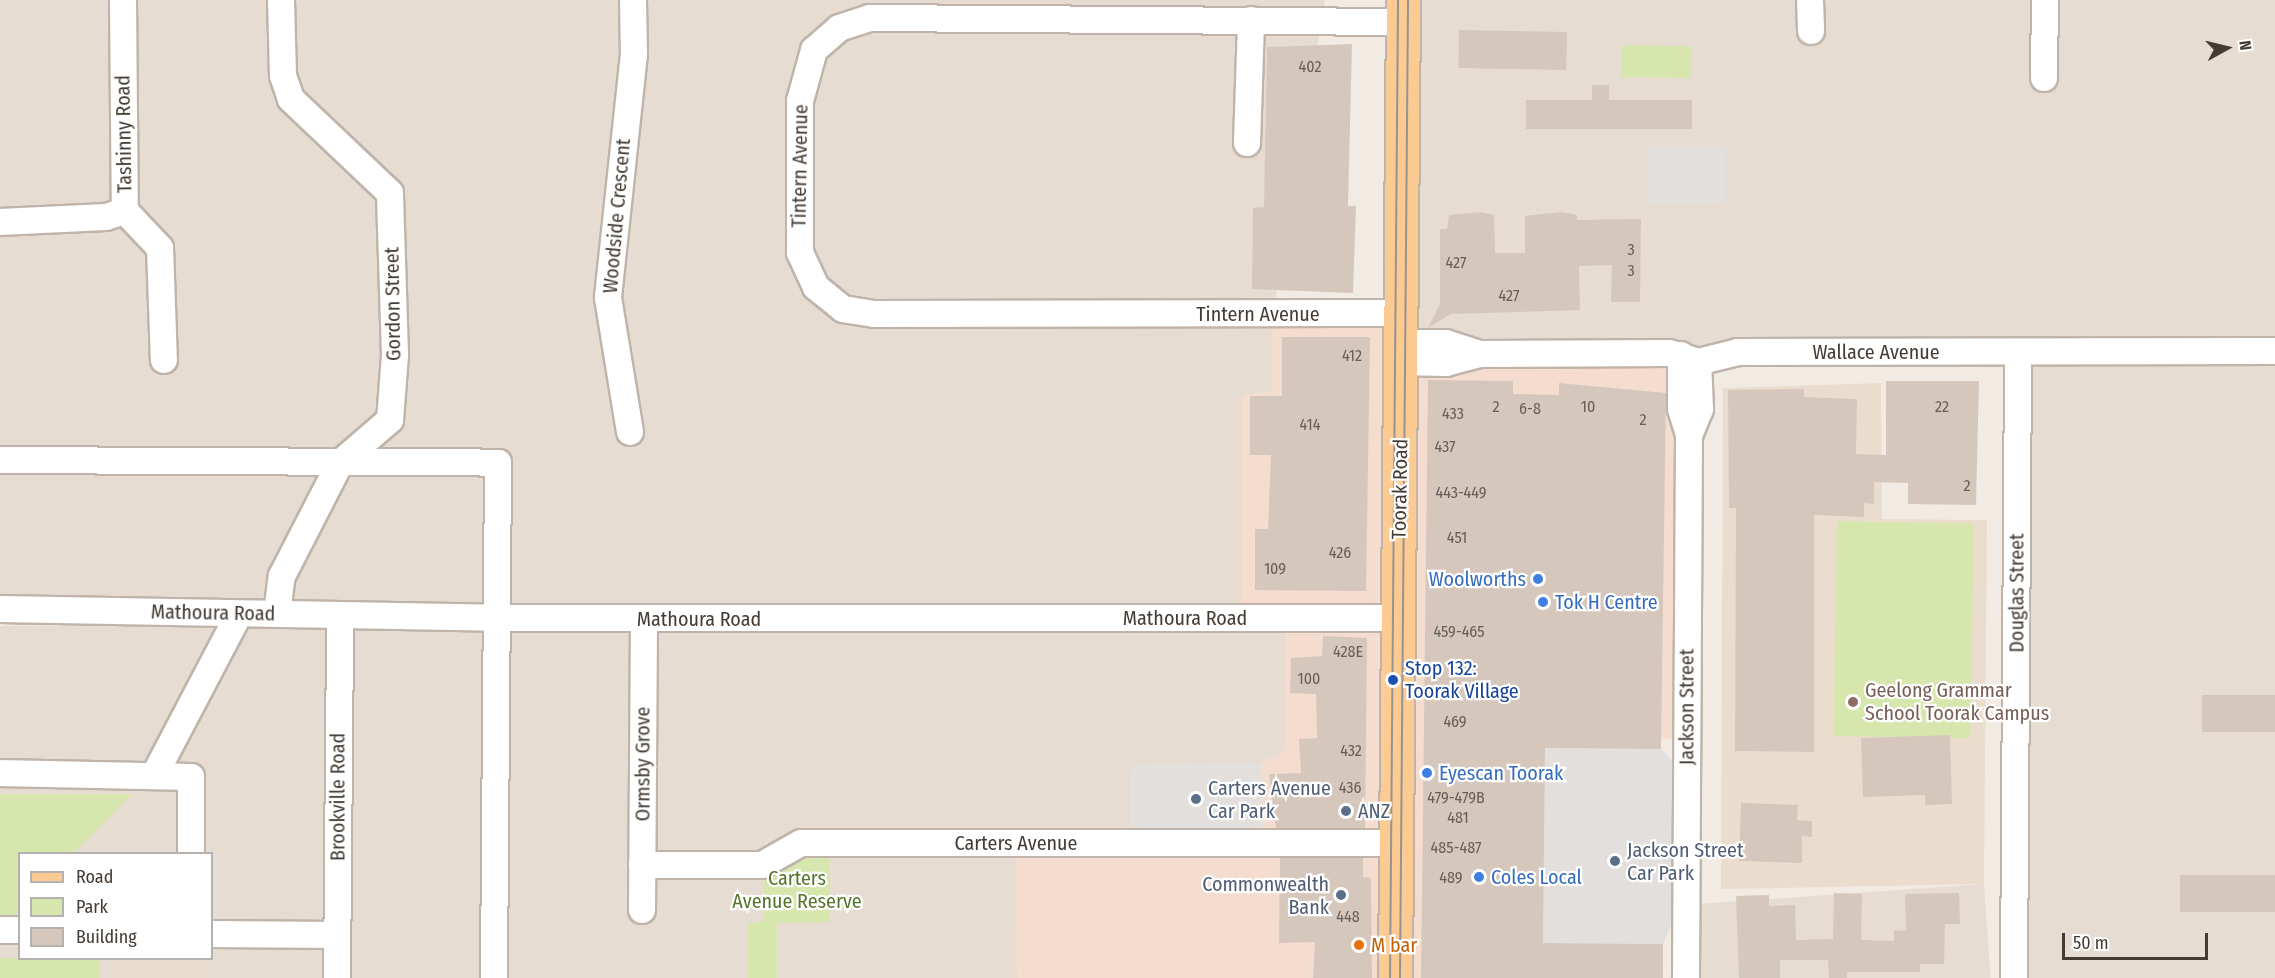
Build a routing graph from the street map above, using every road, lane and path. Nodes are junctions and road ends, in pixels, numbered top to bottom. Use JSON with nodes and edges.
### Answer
{"nodes":[{"id":1,"x":123,"y":0,"type":"edge"},
{"id":2,"x":281,"y":0,"type":"edge"},
{"id":3,"x":633,"y":0,"type":"edge"},
{"id":4,"x":1810,"y":0,"type":"edge"},
{"id":5,"x":2045,"y":0,"type":"edge"},
{"id":6,"x":1122,"y":10,"type":"edge"},
{"id":7,"x":1403,"y":11,"type":"edge"},
{"id":8,"x":1251,"y":20,"type":"junction"},
{"id":9,"x":1811,"y":31,"type":"dead end"},
{"id":10,"x":2044,"y":78,"type":"dead end"},
{"id":11,"x":1247,"y":143,"type":"dead end"},
{"id":12,"x":125,"y":211,"type":"junction"},
{"id":13,"x":0,"y":222,"type":"edge"},
{"id":14,"x":1401,"y":339,"type":"junction"},
{"id":15,"x":2275,"y":351,"type":"edge"},
{"id":16,"x":2018,"y":352,"type":"junction"},
{"id":17,"x":1690,"y":358,"type":"junction"},
{"id":18,"x":164,"y":360,"type":"dead end"},
{"id":19,"x":630,"y":432,"type":"dead end"},
{"id":20,"x":0,"y":460,"type":"edge"},
{"id":21,"x":340,"y":463,"type":"junction"},
{"id":22,"x":0,"y":609,"type":"edge"},
{"id":23,"x":238,"y":614,"type":"junction"},
{"id":24,"x":277,"y":614,"type":"junction"},
{"id":25,"x":340,"y":616,"type":"junction"},
{"id":26,"x":497,"y":618,"type":"junction"},
{"id":27,"x":1398,"y":618,"type":"junction"},
{"id":28,"x":644,"y":619,"type":"junction"},
{"id":29,"x":0,"y":773,"type":"edge"},
{"id":30,"x":154,"y":776,"type":"junction"},
{"id":31,"x":1396,"y":843,"type":"junction"},
{"id":32,"x":191,"y":852,"type":"edge"},
{"id":33,"x":642,"y":865,"type":"junction"},
{"id":34,"x":642,"y":910,"type":"dead end"},
{"id":35,"x":0,"y":930,"type":"edge"},
{"id":36,"x":18,"y":930,"type":"edge"},
{"id":37,"x":213,"y":934,"type":"edge"},
{"id":38,"x":337,"y":935,"type":"junction"},
{"id":39,"x":337,"y":978,"type":"edge"},
{"id":40,"x":494,"y":978,"type":"edge"},
{"id":41,"x":1395,"y":978,"type":"edge"},
{"id":42,"x":1686,"y":978,"type":"edge"},
{"id":43,"x":2014,"y":978,"type":"edge"}],
"edges":[{"from":1,"to":12,"type":"street","name":"Tashinny Road"},
{"from":2,"to":21,"type":"street","name":"Gordon Street"},
{"from":3,"to":19,"type":"street","name":"Woodside Crescent"},
{"from":4,"to":9,"type":"street"},
{"from":5,"to":10,"type":"street"},
{"from":6,"to":8,"type":"street","name":"Tintern Avenue"},
{"from":6,"to":14,"type":"street","name":"Tintern Avenue"},
{"from":7,"to":8,"type":"street","name":"Tintern Avenue"},
{"from":7,"to":14,"type":"main road","name":"Toorak Road"},
{"from":8,"to":11,"type":"street"},
{"from":12,"to":13,"type":"street"},
{"from":12,"to":18,"type":"street","name":"Tashinny Road"},
{"from":14,"to":17,"type":"street","name":"Wallace Avenue"},
{"from":14,"to":27,"type":"main road","name":"Toorak Road"},
{"from":15,"to":16,"type":"street","name":"Wallace Avenue"},
{"from":16,"to":17,"type":"street","name":"Wallace Avenue"},
{"from":16,"to":43,"type":"street","name":"Douglas Street"},
{"from":17,"to":42,"type":"street","name":"Jackson Street"},
{"from":20,"to":21,"type":"street"},
{"from":21,"to":24,"type":"street","name":"Gordon Street"},
{"from":21,"to":26,"type":"street"},
{"from":22,"to":23,"type":"street","name":"Mathoura Road"},
{"from":23,"to":24,"type":"street","name":"Mathoura Road"},
{"from":23,"to":30,"type":"street"},
{"from":24,"to":25,"type":"street","name":"Mathoura Road"},
{"from":25,"to":26,"type":"street","name":"Mathoura Road"},
{"from":25,"to":38,"type":"street","name":"Brookville Road"},
{"from":26,"to":28,"type":"street","name":"Mathoura Road"},
{"from":26,"to":40,"type":"street"},
{"from":27,"to":28,"type":"street","name":"Mathoura Road"},
{"from":27,"to":31,"type":"main road","name":"Toorak Road"},
{"from":28,"to":33,"type":"street","name":"Ormsby Grove"},
{"from":29,"to":30,"type":"street"},
{"from":30,"to":32,"type":"street"},
{"from":31,"to":33,"type":"street","name":"Carters Avenue"},
{"from":31,"to":41,"type":"main road","name":"Toorak Road"},
{"from":33,"to":34,"type":"street","name":"Ormsby Grove"},
{"from":35,"to":36,"type":"street"},
{"from":37,"to":38,"type":"street"},
{"from":38,"to":39,"type":"street","name":"Brookville Road"}]}
